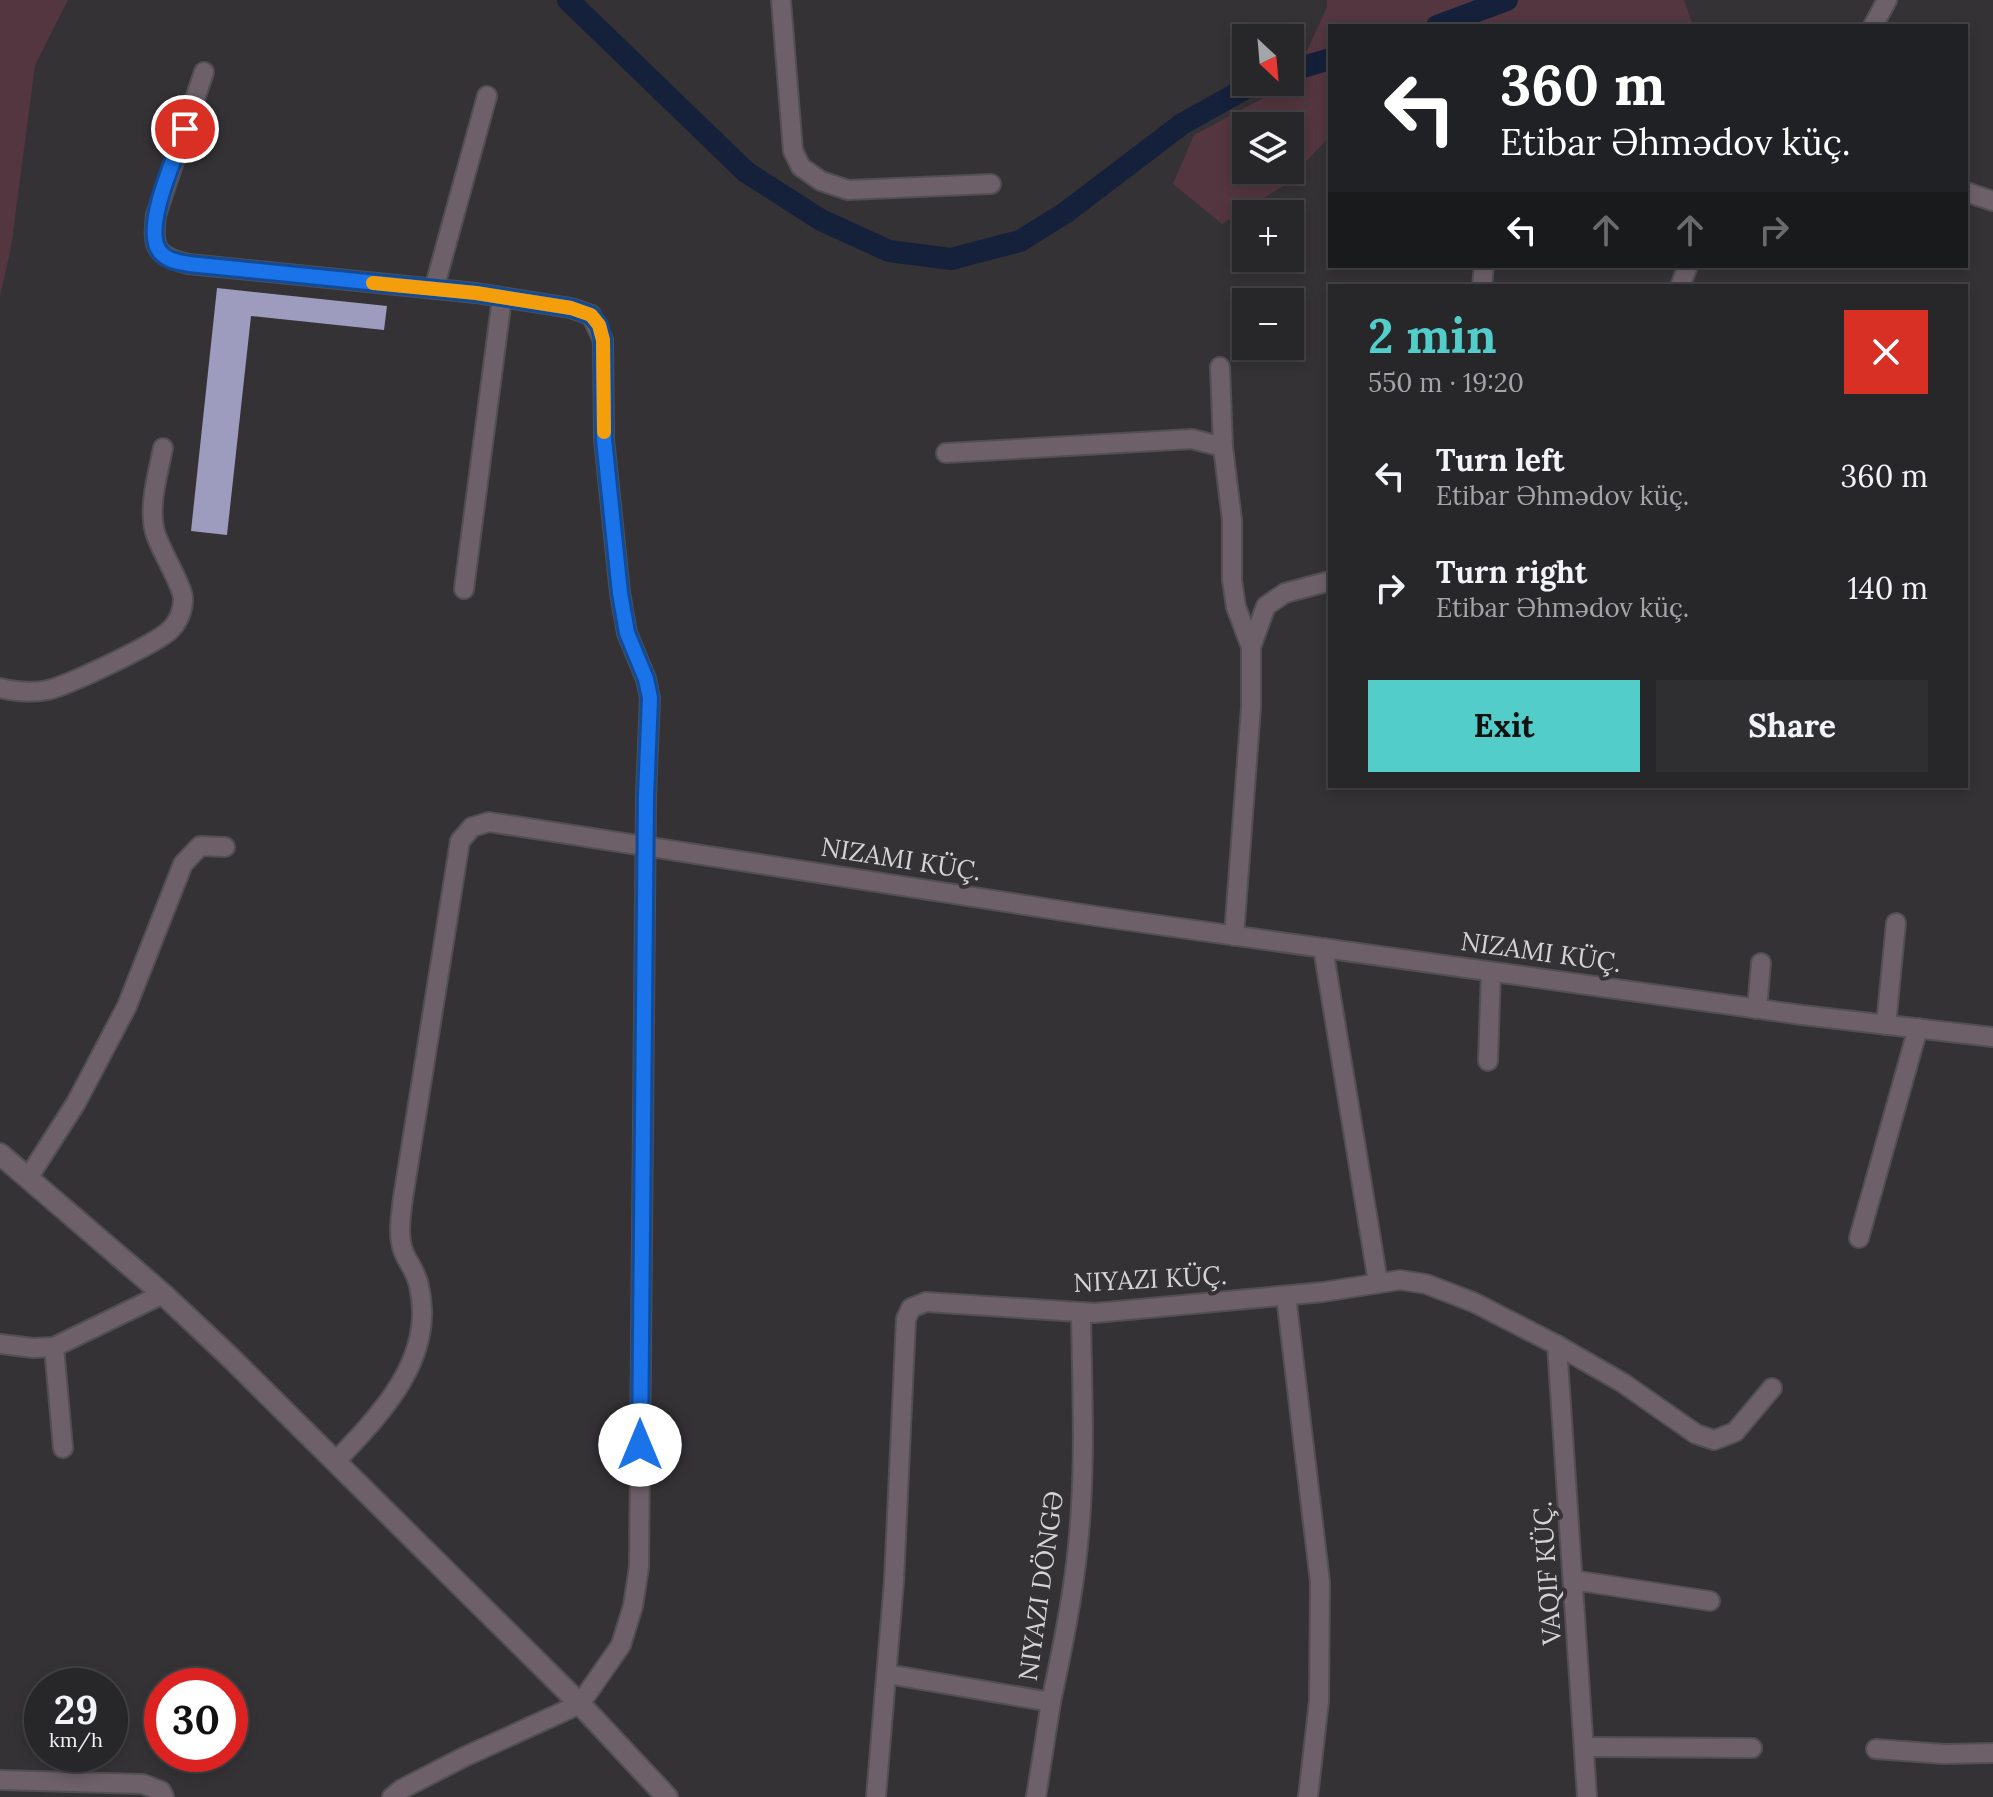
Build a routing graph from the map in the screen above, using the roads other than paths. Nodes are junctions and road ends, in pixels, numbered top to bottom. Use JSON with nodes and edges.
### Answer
{"nodes":[{"id":1,"x":781,"y":0,"type":"edge"},
{"id":2,"x":1887,"y":0,"type":"edge"},
{"id":3,"x":1874,"y":24,"type":"edge"},
{"id":4,"x":204,"y":72,"type":"dead end"},
{"id":5,"x":487,"y":96,"type":"dead end"},
{"id":6,"x":991,"y":184,"type":"dead end"},
{"id":7,"x":1968,"y":193,"type":"edge"},
{"id":8,"x":1993,"y":201,"type":"edge"},
{"id":9,"x":434,"y":289,"type":"junction"},
{"id":10,"x":502,"y":298,"type":"junction"},
{"id":11,"x":1220,"y":367,"type":"dead end"},
{"id":12,"x":1223,"y":447,"type":"junction"},
{"id":13,"x":163,"y":448,"type":"dead end"},
{"id":14,"x":946,"y":453,"type":"dead end"},
{"id":15,"x":1328,"y":582,"type":"edge"},
{"id":16,"x":464,"y":589,"type":"dead end"},
{"id":17,"x":1251,"y":647,"type":"junction"},
{"id":18,"x":0,"y":688,"type":"edge"},
{"id":19,"x":646,"y":845,"type":"junction"},
{"id":20,"x":225,"y":847,"type":"dead end"},
{"id":21,"x":1896,"y":923,"type":"dead end"},
{"id":22,"x":1234,"y":936,"type":"junction"},
{"id":23,"x":1323,"y":948,"type":"junction"},
{"id":24,"x":1761,"y":963,"type":"dead end"},
{"id":25,"x":1491,"y":972,"type":"junction"},
{"id":26,"x":1757,"y":1009,"type":"junction"},
{"id":27,"x":1886,"y":1025,"type":"junction"},
{"id":28,"x":1918,"y":1028,"type":"junction"},
{"id":29,"x":1993,"y":1037,"type":"edge"},
{"id":30,"x":1488,"y":1061,"type":"dead end"},
{"id":31,"x":0,"y":1154,"type":"edge"},
{"id":32,"x":28,"y":1178,"type":"junction"},
{"id":33,"x":1859,"y":1238,"type":"dead end"},
{"id":34,"x":1378,"y":1282,"type":"junction"},
{"id":35,"x":163,"y":1294,"type":"junction"},
{"id":36,"x":1286,"y":1296,"type":"junction"},
{"id":37,"x":1081,"y":1312,"type":"junction"},
{"id":38,"x":0,"y":1344,"type":"edge"},
{"id":39,"x":1557,"y":1345,"type":"junction"},
{"id":40,"x":54,"y":1347,"type":"junction"},
{"id":41,"x":1772,"y":1388,"type":"dead end"},
{"id":42,"x":63,"y":1448,"type":"dead end"},
{"id":43,"x":336,"y":1461,"type":"junction"},
{"id":44,"x":1573,"y":1580,"type":"junction"},
{"id":45,"x":1710,"y":1601,"type":"dead end"},
{"id":46,"x":887,"y":1674,"type":"junction"},
{"id":47,"x":1051,"y":1702,"type":"junction"},
{"id":48,"x":580,"y":1704,"type":"junction"},
{"id":49,"x":1585,"y":1747,"type":"junction"},
{"id":50,"x":1752,"y":1748,"type":"dead end"},
{"id":51,"x":1876,"y":1749,"type":"dead end"},
{"id":52,"x":1993,"y":1753,"type":"edge"},
{"id":53,"x":0,"y":1780,"type":"edge"},
{"id":54,"x":164,"y":1797,"type":"edge"},
{"id":55,"x":392,"y":1797,"type":"edge"},
{"id":56,"x":667,"y":1797,"type":"edge"},
{"id":57,"x":876,"y":1797,"type":"edge"},
{"id":58,"x":1036,"y":1797,"type":"edge"},
{"id":59,"x":1308,"y":1797,"type":"edge"},
{"id":60,"x":1587,"y":1797,"type":"edge"}],
"edges":[{"from":1,"to":6,"type":"street"},
{"from":2,"to":3,"type":"street"},
{"from":4,"to":9,"type":"street"},
{"from":5,"to":9,"type":"street"},
{"from":7,"to":8,"type":"street"},
{"from":9,"to":10,"type":"street"},
{"from":10,"to":16,"type":"street"},
{"from":10,"to":19,"type":"street"},
{"from":11,"to":12,"type":"street"},
{"from":12,"to":14,"type":"street"},
{"from":12,"to":17,"type":"street"},
{"from":13,"to":18,"type":"street"},
{"from":15,"to":17,"type":"street"},
{"from":17,"to":22,"type":"street"},
{"from":19,"to":22,"type":"street","name":"NIZAMI KÜÇ."},
{"from":19,"to":43,"type":"street","name":"NIZAMI KÜÇ."},
{"from":19,"to":48,"type":"street"},
{"from":20,"to":32,"type":"street"},
{"from":21,"to":27,"type":"street"},
{"from":22,"to":23,"type":"street","name":"NIZAMI KÜÇ."},
{"from":23,"to":25,"type":"street","name":"NIZAMI KÜÇ."},
{"from":23,"to":34,"type":"street"},
{"from":24,"to":26,"type":"street"},
{"from":25,"to":26,"type":"street","name":"NIZAMI KÜÇ."},
{"from":25,"to":30,"type":"street"},
{"from":26,"to":27,"type":"street","name":"NIZAMI KÜÇ."},
{"from":27,"to":28,"type":"street","name":"NIZAMI KÜÇ."},
{"from":28,"to":29,"type":"street","name":"NIZAMI KÜÇ."},
{"from":28,"to":33,"type":"street"},
{"from":31,"to":32,"type":"street"},
{"from":32,"to":35,"type":"street"},
{"from":34,"to":36,"type":"street","name":"NIYAZI KÜÇ."},
{"from":34,"to":39,"type":"street","name":"NIYAZI KÜÇ."},
{"from":35,"to":40,"type":"street"},
{"from":35,"to":43,"type":"street"},
{"from":36,"to":37,"type":"street","name":"NIYAZI KÜÇ."},
{"from":36,"to":59,"type":"street"},
{"from":37,"to":46,"type":"street","name":"NIYAZI KÜÇ."},
{"from":37,"to":47,"type":"street","name":"NIYAZI DÖNGƏ"},
{"from":38,"to":40,"type":"street"},
{"from":39,"to":41,"type":"street","name":"NIYAZI KÜÇ."},
{"from":39,"to":44,"type":"street","name":"VAQIF KÜÇ."},
{"from":40,"to":42,"type":"street"},
{"from":43,"to":48,"type":"street"},
{"from":44,"to":45,"type":"street"},
{"from":44,"to":49,"type":"street","name":"VAQIF KÜÇ."},
{"from":46,"to":47,"type":"street","name":"NIYAZI DÖNGƏ"},
{"from":46,"to":57,"type":"street","name":"NIYAZI KÜÇ."},
{"from":47,"to":58,"type":"street"},
{"from":48,"to":55,"type":"street"},
{"from":48,"to":56,"type":"street"},
{"from":49,"to":50,"type":"street"},
{"from":49,"to":60,"type":"street","name":"VAQIF KÜÇ."},
{"from":51,"to":52,"type":"street"},
{"from":53,"to":54,"type":"street"}]}
